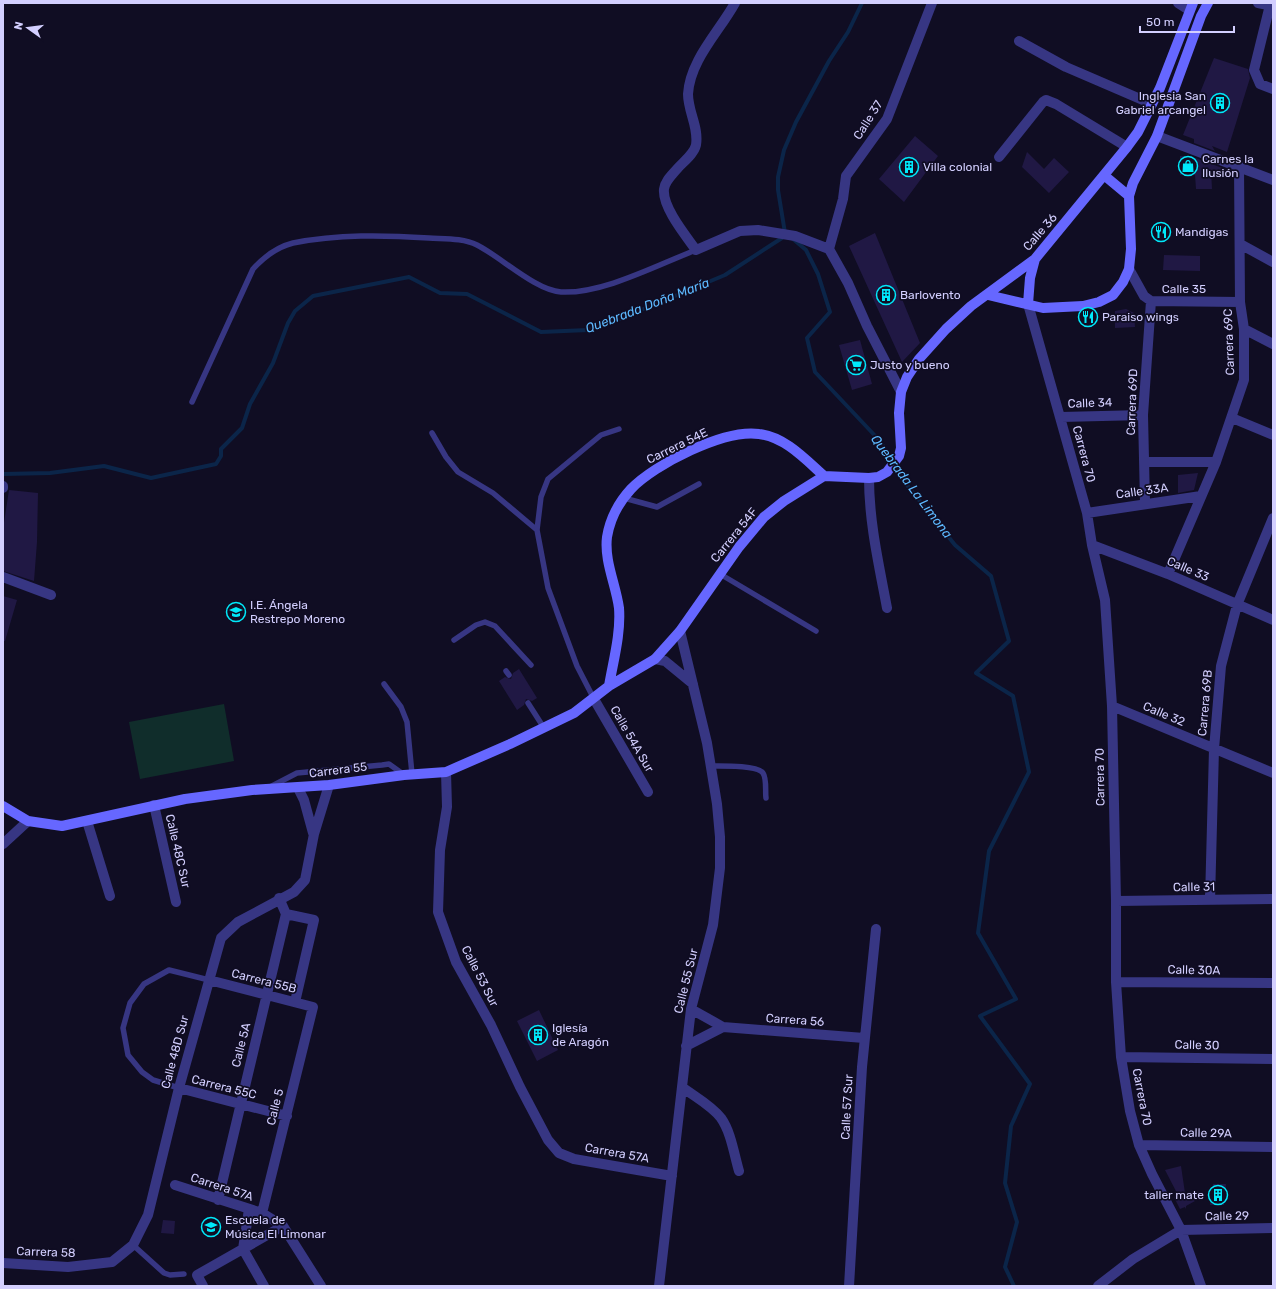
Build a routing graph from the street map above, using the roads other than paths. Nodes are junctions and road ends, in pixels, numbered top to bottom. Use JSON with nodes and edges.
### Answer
{"nodes":[{"id":1,"x":735,"y":3,"type":"edge"},
{"id":2,"x":932,"y":3,"type":"edge"},
{"id":3,"x":1178,"y":3,"type":"edge"},
{"id":4,"x":1208,"y":3,"type":"edge"},
{"id":5,"x":1258,"y":3,"type":"edge"},
{"id":6,"x":1271,"y":5,"type":"edge"},
{"id":7,"x":1191,"y":7,"type":"edge"},
{"id":8,"x":1019,"y":41,"type":"dead end"},
{"id":9,"x":1273,"y":89,"type":"edge"},
{"id":10,"x":1152,"y":104,"type":"junction"},
{"id":11,"x":1157,"y":136,"type":"junction"},
{"id":12,"x":1127,"y":147,"type":"junction"},
{"id":13,"x":999,"y":157,"type":"dead end"},
{"id":14,"x":1239,"y":166,"type":"junction"},
{"id":15,"x":1106,"y":176,"type":"junction"},
{"id":16,"x":1273,"y":180,"type":"edge"},
{"id":17,"x":1129,"y":196,"type":"junction"},
{"id":18,"x":1240,"y":244,"type":"junction"},
{"id":19,"x":829,"y":249,"type":"junction"},
{"id":20,"x":696,"y":250,"type":"junction"},
{"id":21,"x":1035,"y":259,"type":"junction"},
{"id":22,"x":1273,"y":262,"type":"edge"},
{"id":23,"x":1129,"y":269,"type":"junction"},
{"id":24,"x":988,"y":295,"type":"junction"},
{"id":25,"x":1151,"y":302,"type":"junction"},
{"id":26,"x":1240,"y":302,"type":"junction"},
{"id":27,"x":1028,"y":304,"type":"junction"},
{"id":28,"x":1043,"y":308,"type":"junction"},
{"id":29,"x":1033,"y":326,"type":"junction"},
{"id":30,"x":1244,"y":329,"type":"junction"},
{"id":31,"x":1273,"y":344,"type":"edge"},
{"id":32,"x":901,"y":392,"type":"junction"},
{"id":33,"x":192,"y":402,"type":"dead end"},
{"id":34,"x":1143,"y":415,"type":"junction"},
{"id":35,"x":1061,"y":417,"type":"junction"},
{"id":36,"x":1232,"y":418,"type":"junction"},
{"id":37,"x":619,"y":429,"type":"dead end"},
{"id":38,"x":432,"y":433,"type":"dead end"},
{"id":39,"x":1273,"y":435,"type":"edge"},
{"id":40,"x":1144,"y":462,"type":"junction"},
{"id":41,"x":1216,"y":462,"type":"junction"},
{"id":42,"x":824,"y":476,"type":"junction"},
{"id":43,"x":869,"y":478,"type":"junction"},
{"id":44,"x":699,"y":484,"type":"dead end"},
{"id":45,"x":1201,"y":496,"type":"junction"},
{"id":46,"x":622,"y":501,"type":"junction"},
{"id":47,"x":1145,"y":503,"type":"junction"},
{"id":48,"x":1087,"y":513,"type":"junction"},
{"id":49,"x":1273,"y":518,"type":"edge"},
{"id":50,"x":536,"y":530,"type":"junction"},
{"id":51,"x":1092,"y":545,"type":"junction"},
{"id":52,"x":720,"y":574,"type":"junction"},
{"id":53,"x":1168,"y":574,"type":"junction"},
{"id":54,"x":3,"y":577,"type":"edge"},
{"id":55,"x":51,"y":596,"type":"dead end"},
{"id":56,"x":1237,"y":605,"type":"junction"},
{"id":57,"x":887,"y":608,"type":"dead end"},
{"id":58,"x":1273,"y":620,"type":"edge"},
{"id":59,"x":680,"y":631,"type":"junction"},
{"id":60,"x":816,"y":631,"type":"dead end"},
{"id":61,"x":454,"y":640,"type":"dead end"},
{"id":62,"x":655,"y":659,"type":"junction"},
{"id":63,"x":531,"y":666,"type":"dead end"},
{"id":64,"x":384,"y":684,"type":"dead end"},
{"id":65,"x":693,"y":684,"type":"junction"},
{"id":66,"x":609,"y":686,"type":"junction"},
{"id":67,"x":594,"y":699,"type":"junction"},
{"id":68,"x":528,"y":704,"type":"dead end"},
{"id":69,"x":1112,"y":706,"type":"junction"},
{"id":70,"x":544,"y":728,"type":"junction"},
{"id":71,"x":1214,"y":749,"type":"junction"},
{"id":72,"x":711,"y":766,"type":"junction"},
{"id":73,"x":446,"y":772,"type":"junction"},
{"id":74,"x":1273,"y":773,"type":"edge"},
{"id":75,"x":408,"y":774,"type":"junction"},
{"id":76,"x":329,"y":785,"type":"junction"},
{"id":77,"x":298,"y":788,"type":"junction"},
{"id":78,"x":267,"y":789,"type":"junction"},
{"id":79,"x":648,"y":792,"type":"dead end"},
{"id":80,"x":766,"y":798,"type":"dead end"},
{"id":81,"x":154,"y":805,"type":"junction"},
{"id":82,"x":3,"y":806,"type":"edge"},
{"id":83,"x":87,"y":821,"type":"junction"},
{"id":84,"x":28,"y":822,"type":"junction"},
{"id":85,"x":314,"y":834,"type":"junction"},
{"id":86,"x":3,"y":844,"type":"edge"},
{"id":87,"x":110,"y":896,"type":"dead end"},
{"id":88,"x":279,"y":898,"type":"junction"},
{"id":89,"x":1273,"y":899,"type":"edge"},
{"id":90,"x":1210,"y":900,"type":"junction"},
{"id":91,"x":176,"y":902,"type":"dead end"},
{"id":92,"x":1116,"y":902,"type":"junction"},
{"id":93,"x":286,"y":914,"type":"junction"},
{"id":94,"x":876,"y":929,"type":"dead end"},
{"id":95,"x":208,"y":980,"type":"junction"},
{"id":96,"x":1116,"y":982,"type":"junction"},
{"id":97,"x":1273,"y":983,"type":"edge"},
{"id":98,"x":266,"y":995,"type":"junction"},
{"id":99,"x":295,"y":1002,"type":"junction"},
{"id":100,"x":314,"y":1007,"type":"joint"},
{"id":101,"x":691,"y":1009,"type":"junction"},
{"id":102,"x":723,"y":1027,"type":"junction"},
{"id":103,"x":864,"y":1038,"type":"junction"},
{"id":104,"x":686,"y":1046,"type":"junction"},
{"id":105,"x":1121,"y":1057,"type":"junction"},
{"id":106,"x":1273,"y":1059,"type":"edge"},
{"id":107,"x":682,"y":1087,"type":"junction"},
{"id":108,"x":179,"y":1088,"type":"junction"},
{"id":109,"x":240,"y":1104,"type":"junction"},
{"id":110,"x":287,"y":1116,"type":"junction"},
{"id":111,"x":1139,"y":1145,"type":"junction"},
{"id":112,"x":1273,"y":1147,"type":"edge"},
{"id":113,"x":559,"y":1153,"type":"joint"},
{"id":114,"x":738,"y":1171,"type":"dead end"},
{"id":115,"x":672,"y":1176,"type":"junction"},
{"id":116,"x":175,"y":1185,"type":"dead end"},
{"id":117,"x":218,"y":1200,"type":"junction"},
{"id":118,"x":249,"y":1209,"type":"junction"},
{"id":119,"x":262,"y":1213,"type":"junction"},
{"id":120,"x":283,"y":1226,"type":"junction"},
{"id":121,"x":1273,"y":1228,"type":"edge"},
{"id":122,"x":1181,"y":1230,"type":"junction"},
{"id":123,"x":133,"y":1245,"type":"junction"},
{"id":124,"x":243,"y":1249,"type":"junction"},
{"id":125,"x":112,"y":1262,"type":"joint"},
{"id":126,"x":3,"y":1263,"type":"edge"},
{"id":127,"x":184,"y":1274,"type":"dead end"},
{"id":128,"x":203,"y":1286,"type":"edge"},
{"id":129,"x":264,"y":1286,"type":"edge"},
{"id":130,"x":322,"y":1286,"type":"edge"},
{"id":131,"x":659,"y":1286,"type":"edge"},
{"id":132,"x":849,"y":1286,"type":"edge"},
{"id":133,"x":1098,"y":1286,"type":"edge"},
{"id":134,"x":1201,"y":1286,"type":"edge"}],
"edges":[{"from":1,"to":20,"type":"street"},
{"from":2,"to":19,"type":"street","name":"Calle 37"},
{"from":3,"to":7,"type":"street"},
{"from":4,"to":11,"type":"main road"},
{"from":5,"to":6,"type":"street"},
{"from":6,"to":9,"type":"street"},
{"from":7,"to":10,"type":"main road","name":"Calle 36"},
{"from":8,"to":10,"type":"street"},
{"from":10,"to":12,"type":"main road","name":"Calle 36"},
{"from":11,"to":14,"type":"street"},
{"from":11,"to":17,"type":"main road"},
{"from":12,"to":13,"type":"street"},
{"from":12,"to":15,"type":"main road","name":"Calle 36"},
{"from":14,"to":16,"type":"street"},
{"from":14,"to":18,"type":"street","name":"Carrera 69C"},
{"from":15,"to":17,"type":"main road"},
{"from":15,"to":21,"type":"main road","name":"Calle 36"},
{"from":17,"to":23,"type":"main road"},
{"from":18,"to":22,"type":"street"},
{"from":18,"to":26,"type":"street","name":"Carrera 69C"},
{"from":19,"to":20,"type":"street"},
{"from":19,"to":32,"type":"street"},
{"from":20,"to":33,"type":"lane"},
{"from":21,"to":24,"type":"main road","name":"Calle 36"},
{"from":21,"to":27,"type":"main road"},
{"from":23,"to":25,"type":"street","name":"Calle 35"},
{"from":23,"to":28,"type":"main road"},
{"from":24,"to":27,"type":"main road"},
{"from":24,"to":32,"type":"main road","name":"Calle 36"},
{"from":25,"to":26,"type":"street","name":"Calle 35"},
{"from":25,"to":34,"type":"street","name":"Carrera 69D"},
{"from":26,"to":30,"type":"street","name":"Carrera 69C"},
{"from":27,"to":28,"type":"main road"},
{"from":27,"to":29,"type":"street","name":"Carrera 70"},
{"from":28,"to":29,"type":"street"},
{"from":29,"to":35,"type":"street","name":"Carrera 70"},
{"from":30,"to":31,"type":"street"},
{"from":30,"to":36,"type":"street","name":"Carrera 69C"},
{"from":32,"to":43,"type":"main road","name":"Calle 36"},
{"from":34,"to":35,"type":"street","name":"Calle 34"},
{"from":34,"to":40,"type":"street","name":"Carrera 69D"},
{"from":35,"to":48,"type":"street","name":"Carrera 70"},
{"from":36,"to":39,"type":"street"},
{"from":36,"to":41,"type":"street","name":"Carrera 69C"},
{"from":37,"to":50,"type":"lane"},
{"from":38,"to":50,"type":"lane"},
{"from":40,"to":41,"type":"street"},
{"from":40,"to":47,"type":"street","name":"Carrera 69D"},
{"from":41,"to":45,"type":"street","name":"Carrera 69C"},
{"from":42,"to":43,"type":"main road"},
{"from":42,"to":46,"type":"main road","name":"Carrera 54E"},
{"from":42,"to":52,"type":"main road","name":"Carrera 54F"},
{"from":43,"to":57,"type":"street"},
{"from":44,"to":46,"type":"lane"},
{"from":45,"to":47,"type":"street","name":"Calle 33A"},
{"from":45,"to":53,"type":"street","name":"Carrera 69C"},
{"from":46,"to":66,"type":"main road"},
{"from":47,"to":48,"type":"street","name":"Calle 33A"},
{"from":48,"to":51,"type":"street","name":"Carrera 70"},
{"from":49,"to":56,"type":"street","name":"Carrera 69B"},
{"from":50,"to":67,"type":"lane"},
{"from":51,"to":53,"type":"street","name":"Calle 33"},
{"from":51,"to":69,"type":"street","name":"Carrera 70"},
{"from":52,"to":59,"type":"main road","name":"Carrera 54F"},
{"from":52,"to":60,"type":"lane"},
{"from":53,"to":56,"type":"street","name":"Calle 33"},
{"from":54,"to":55,"type":"street"},
{"from":56,"to":58,"type":"street","name":"Calle 33"},
{"from":56,"to":71,"type":"street","name":"Carrera 69B"},
{"from":59,"to":62,"type":"main road","name":"Carrera 54F"},
{"from":59,"to":65,"type":"street","name":"Calle 55 Sur"},
{"from":61,"to":63,"type":"lane"},
{"from":62,"to":65,"type":"street"},
{"from":62,"to":66,"type":"main road","name":"Carrera 55"},
{"from":64,"to":75,"type":"lane"},
{"from":65,"to":72,"type":"street","name":"Calle 55 Sur"},
{"from":66,"to":67,"type":"main road","name":"Carrera 55"},
{"from":67,"to":70,"type":"main road","name":"Carrera 55"},
{"from":67,"to":79,"type":"street","name":"Calle 54A Sur"},
{"from":68,"to":70,"type":"lane"},
{"from":69,"to":71,"type":"street","name":"Calle 32"},
{"from":69,"to":92,"type":"street","name":"Carrera 70"},
{"from":70,"to":73,"type":"main road","name":"Carrera 55"},
{"from":71,"to":74,"type":"street","name":"Calle 32"},
{"from":71,"to":90,"type":"street","name":"Carrera 69B"},
{"from":72,"to":80,"type":"lane"},
{"from":72,"to":101,"type":"street","name":"Calle 55 Sur"},
{"from":73,"to":75,"type":"main road","name":"Carrera 55"},
{"from":73,"to":113,"type":"street","name":"Calle 53 Sur"},
{"from":75,"to":76,"type":"main road","name":"Carrera 55"},
{"from":75,"to":78,"type":"lane"},
{"from":76,"to":77,"type":"main road","name":"Carrera 55"},
{"from":76,"to":85,"type":"street"},
{"from":77,"to":78,"type":"main road","name":"Carrera 55"},
{"from":77,"to":85,"type":"street"},
{"from":78,"to":81,"type":"main road","name":"Carrera 55"},
{"from":81,"to":83,"type":"main road","name":"Carrera 55"},
{"from":81,"to":91,"type":"street","name":"Calle 48C Sur"},
{"from":82,"to":84,"type":"main road","name":"Carrera 55"},
{"from":83,"to":84,"type":"main road","name":"Carrera 55"},
{"from":83,"to":87,"type":"street"},
{"from":84,"to":86,"type":"street"},
{"from":85,"to":88,"type":"street","name":"Calle 48D Sur"},
{"from":88,"to":93,"type":"street"},
{"from":88,"to":95,"type":"street","name":"Calle 48D Sur"},
{"from":89,"to":90,"type":"street","name":"Calle 31"},
{"from":90,"to":92,"type":"street","name":"Calle 31"},
{"from":92,"to":96,"type":"street","name":"Carrera 70"},
{"from":93,"to":98,"type":"street","name":"Calle 5A"},
{"from":93,"to":99,"type":"street"},
{"from":94,"to":103,"type":"street","name":"Calle 57 Sur"},
{"from":95,"to":98,"type":"street","name":"Carrera 55B"},
{"from":95,"to":108,"type":"street","name":"Calle 48D Sur"},
{"from":95,"to":108,"type":"lane"},
{"from":96,"to":97,"type":"street","name":"Calle 30A"},
{"from":96,"to":105,"type":"street","name":"Carrera 70"},
{"from":98,"to":99,"type":"street","name":"Carrera 55B"},
{"from":98,"to":109,"type":"street","name":"Calle 5A"},
{"from":99,"to":100,"type":"street","name":"Carrera 55B"},
{"from":100,"to":110,"type":"street","name":"Calle 5"},
{"from":101,"to":102,"type":"street","name":"Carrera 56"},
{"from":101,"to":104,"type":"street","name":"Calle 55 Sur"},
{"from":102,"to":103,"type":"street","name":"Carrera 56"},
{"from":102,"to":104,"type":"street"},
{"from":103,"to":132,"type":"street","name":"Calle 57 Sur"},
{"from":104,"to":107,"type":"street","name":"Calle 55 Sur"},
{"from":105,"to":106,"type":"street","name":"Calle 30"},
{"from":105,"to":111,"type":"street","name":"Carrera 70"},
{"from":107,"to":114,"type":"street"},
{"from":107,"to":115,"type":"street","name":"Calle 55 Sur"},
{"from":108,"to":109,"type":"street","name":"Carrera 55C"},
{"from":108,"to":123,"type":"street","name":"Calle 48D Sur"},
{"from":109,"to":110,"type":"street","name":"Carrera 55C"},
{"from":109,"to":117,"type":"street","name":"Calle 5A"},
{"from":110,"to":119,"type":"street","name":"Calle 5"},
{"from":111,"to":112,"type":"street","name":"Calle 29A"},
{"from":111,"to":122,"type":"street","name":"Carrera 70"},
{"from":113,"to":115,"type":"street","name":"Carrera 57A"},
{"from":115,"to":131,"type":"street","name":"Calle 55 Sur"},
{"from":116,"to":117,"type":"street","name":"Carrera 57A"},
{"from":117,"to":118,"type":"street","name":"Carrera 57A"},
{"from":118,"to":119,"type":"street","name":"Carrera 57A"},
{"from":118,"to":124,"type":"street"},
{"from":119,"to":120,"type":"street","name":"Carrera 57A"},
{"from":120,"to":124,"type":"street"},
{"from":120,"to":130,"type":"street"},
{"from":121,"to":122,"type":"street","name":"Calle 29"},
{"from":122,"to":133,"type":"street"},
{"from":122,"to":134,"type":"street","name":"Carrera 70"},
{"from":123,"to":125,"type":"street","name":"Calle 48D Sur"},
{"from":123,"to":127,"type":"lane"},
{"from":124,"to":128,"type":"street"},
{"from":124,"to":129,"type":"street"},
{"from":125,"to":126,"type":"street","name":"Carrera 58"}]}
